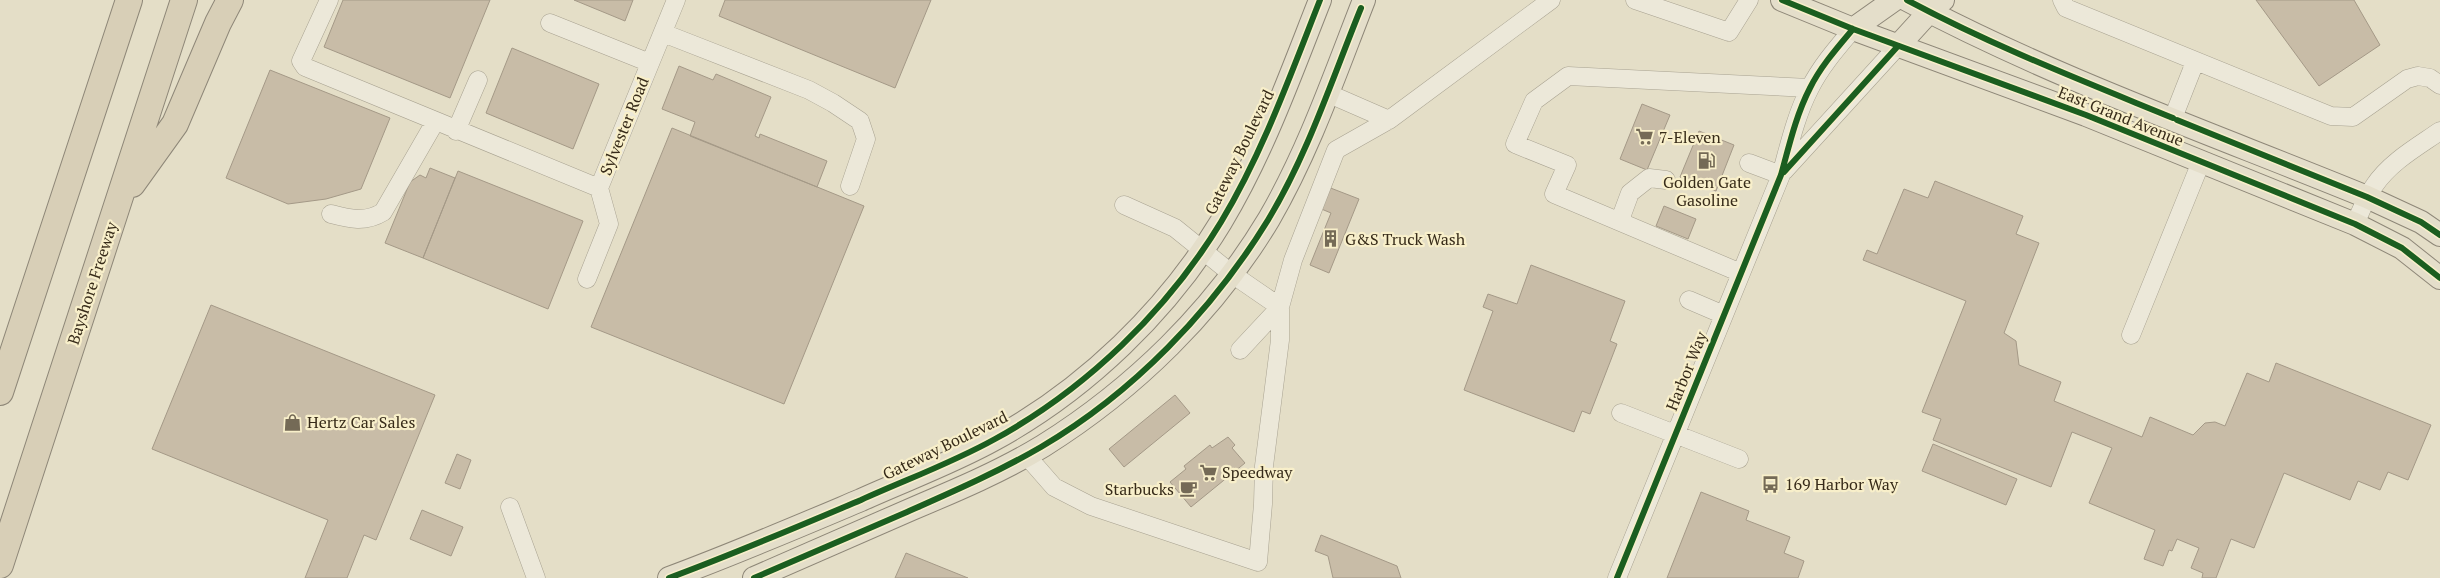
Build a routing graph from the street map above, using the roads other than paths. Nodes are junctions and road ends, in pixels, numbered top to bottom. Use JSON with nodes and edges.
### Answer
{"nodes":[{"id":1,"x":129,"y":0,"type":"edge"},
{"id":2,"x":184,"y":0,"type":"edge"},
{"id":3,"x":230,"y":0,"type":"edge"},
{"id":4,"x":329,"y":0,"type":"edge"},
{"id":5,"x":676,"y":0,"type":"edge"},
{"id":6,"x":1320,"y":0,"type":"edge"},
{"id":7,"x":1364,"y":0,"type":"edge"},
{"id":8,"x":1551,"y":0,"type":"edge"},
{"id":9,"x":1635,"y":0,"type":"edge"},
{"id":10,"x":1749,"y":0,"type":"edge"},
{"id":11,"x":1782,"y":0,"type":"edge"},
{"id":12,"x":1894,"y":0,"type":"edge"},
{"id":13,"x":1907,"y":0,"type":"edge"},
{"id":14,"x":2062,"y":0,"type":"edge"},
{"id":15,"x":1936,"y":6,"type":"edge"},
{"id":16,"x":550,"y":23,"type":"dead end"},
{"id":17,"x":1853,"y":29,"type":"junction"},
{"id":18,"x":662,"y":33,"type":"junction"},
{"id":19,"x":1898,"y":46,"type":"junction"},
{"id":20,"x":2195,"y":62,"type":"junction"},
{"id":21,"x":650,"y":63,"type":"junction"},
{"id":22,"x":478,"y":80,"type":"dead end"},
{"id":23,"x":2440,"y":85,"type":"edge"},
{"id":24,"x":1810,"y":88,"type":"junction"},
{"id":25,"x":1327,"y":93,"type":"junction"},
{"id":26,"x":2173,"y":118,"type":"junction"},
{"id":27,"x":430,"y":120,"type":"junction"},
{"id":28,"x":1389,"y":120,"type":"junction"},
{"id":29,"x":456,"y":131,"type":"junction"},
{"id":30,"x":2440,"y":131,"type":"edge"},
{"id":31,"x":155,"y":132,"type":"junction"},
{"id":32,"x":1748,"y":162,"type":"dead end"},
{"id":33,"x":2201,"y":162,"type":"junction"},
{"id":34,"x":1780,"y":175,"type":"junction"},
{"id":35,"x":1666,"y":180,"type":"dead end"},
{"id":36,"x":850,"y":186,"type":"dead end"},
{"id":37,"x":598,"y":188,"type":"junction"},
{"id":38,"x":2367,"y":197,"type":"junction"},
{"id":39,"x":1124,"y":205,"type":"dead end"},
{"id":40,"x":331,"y":214,"type":"dead end"},
{"id":41,"x":1620,"y":220,"type":"junction"},
{"id":42,"x":2355,"y":224,"type":"junction"},
{"id":43,"x":2440,"y":235,"type":"edge"},
{"id":44,"x":1202,"y":249,"type":"junction"},
{"id":45,"x":1741,"y":272,"type":"junction"},
{"id":46,"x":1232,"y":274,"type":"junction"},
{"id":47,"x":2440,"y":278,"type":"edge"},
{"id":48,"x":587,"y":279,"type":"dead end"},
{"id":49,"x":1689,"y":300,"type":"dead end"},
{"id":50,"x":1280,"y":307,"type":"junction"},
{"id":51,"x":1724,"y":315,"type":"junction"},
{"id":52,"x":2131,"y":335,"type":"dead end"},
{"id":53,"x":1240,"y":350,"type":"dead end"},
{"id":54,"x":0,"y":392,"type":"edge"},
{"id":55,"x":1621,"y":413,"type":"dead end"},
{"id":56,"x":1676,"y":434,"type":"junction"},
{"id":57,"x":1026,"y":455,"type":"junction"},
{"id":58,"x":1739,"y":459,"type":"dead end"},
{"id":59,"x":510,"y":507,"type":"dead end"},
{"id":60,"x":0,"y":565,"type":"edge"},
{"id":61,"x":536,"y":578,"type":"edge"},
{"id":62,"x":669,"y":578,"type":"edge"},
{"id":63,"x":754,"y":578,"type":"edge"},
{"id":64,"x":1617,"y":578,"type":"edge"}],
"edges":[{"from":1,"to":54,"type":"highway"},
{"from":2,"to":31,"type":"highway"},
{"from":3,"to":31,"type":"highway"},
{"from":4,"to":27,"type":"street","name":"Sylvester Road"},
{"from":5,"to":18,"type":"street","name":"Sylvester Road"},
{"from":6,"to":44,"type":"main road","name":"Gateway Boulevard"},
{"from":7,"to":25,"type":"main road"},
{"from":8,"to":28,"type":"street"},
{"from":9,"to":10,"type":"street"},
{"from":11,"to":17,"type":"main road","name":"East Grand Avenue"},
{"from":12,"to":17,"type":"main road"},
{"from":13,"to":15,"type":"main road","name":"East Grand Avenue"},
{"from":14,"to":20,"type":"street"},
{"from":15,"to":19,"type":"main road"},
{"from":15,"to":26,"type":"main road","name":"East Grand Avenue"},
{"from":16,"to":21,"type":"street"},
{"from":17,"to":19,"type":"main road","name":"East Grand Avenue"},
{"from":17,"to":24,"type":"street","name":"Harbor Way"},
{"from":18,"to":21,"type":"street","name":"Sylvester Road"},
{"from":18,"to":36,"type":"street"},
{"from":19,"to":33,"type":"main road","name":"East Grand Avenue"},
{"from":19,"to":34,"type":"street","name":"Harbor Way"},
{"from":20,"to":23,"type":"street"},
{"from":20,"to":26,"type":"street"},
{"from":21,"to":37,"type":"street","name":"Sylvester Road"},
{"from":22,"to":29,"type":"street"},
{"from":24,"to":34,"type":"street","name":"Harbor Way"},
{"from":24,"to":41,"type":"street"},
{"from":25,"to":28,"type":"street"},
{"from":25,"to":46,"type":"main road"},
{"from":26,"to":38,"type":"main road","name":"East Grand Avenue"},
{"from":27,"to":29,"type":"street","name":"Sylvester Road"},
{"from":27,"to":40,"type":"street"},
{"from":28,"to":50,"type":"street"},
{"from":29,"to":37,"type":"street","name":"Sylvester Road"},
{"from":30,"to":38,"type":"street"},
{"from":31,"to":60,"type":"highway","name":"Bayshore Freeway"},
{"from":32,"to":34,"type":"street"},
{"from":33,"to":42,"type":"main road","name":"East Grand Avenue"},
{"from":33,"to":52,"type":"street"},
{"from":34,"to":45,"type":"street","name":"Harbor Way"},
{"from":35,"to":41,"type":"street"},
{"from":37,"to":48,"type":"street"},
{"from":38,"to":42,"type":"street"},
{"from":38,"to":43,"type":"main road","name":"East Grand Avenue"},
{"from":39,"to":44,"type":"street"},
{"from":41,"to":45,"type":"street"},
{"from":42,"to":47,"type":"main road","name":"East Grand Avenue"},
{"from":44,"to":46,"type":"street"},
{"from":44,"to":62,"type":"main road","name":"Gateway Boulevard"},
{"from":45,"to":51,"type":"street","name":"Harbor Way"},
{"from":46,"to":50,"type":"street"},
{"from":46,"to":57,"type":"main road"},
{"from":49,"to":51,"type":"street"},
{"from":50,"to":53,"type":"street"},
{"from":50,"to":57,"type":"street"},
{"from":51,"to":56,"type":"street","name":"Harbor Way"},
{"from":55,"to":56,"type":"street"},
{"from":56,"to":58,"type":"street"},
{"from":56,"to":64,"type":"street","name":"Harbor Way"},
{"from":57,"to":63,"type":"main road"},
{"from":59,"to":61,"type":"street"}]}
